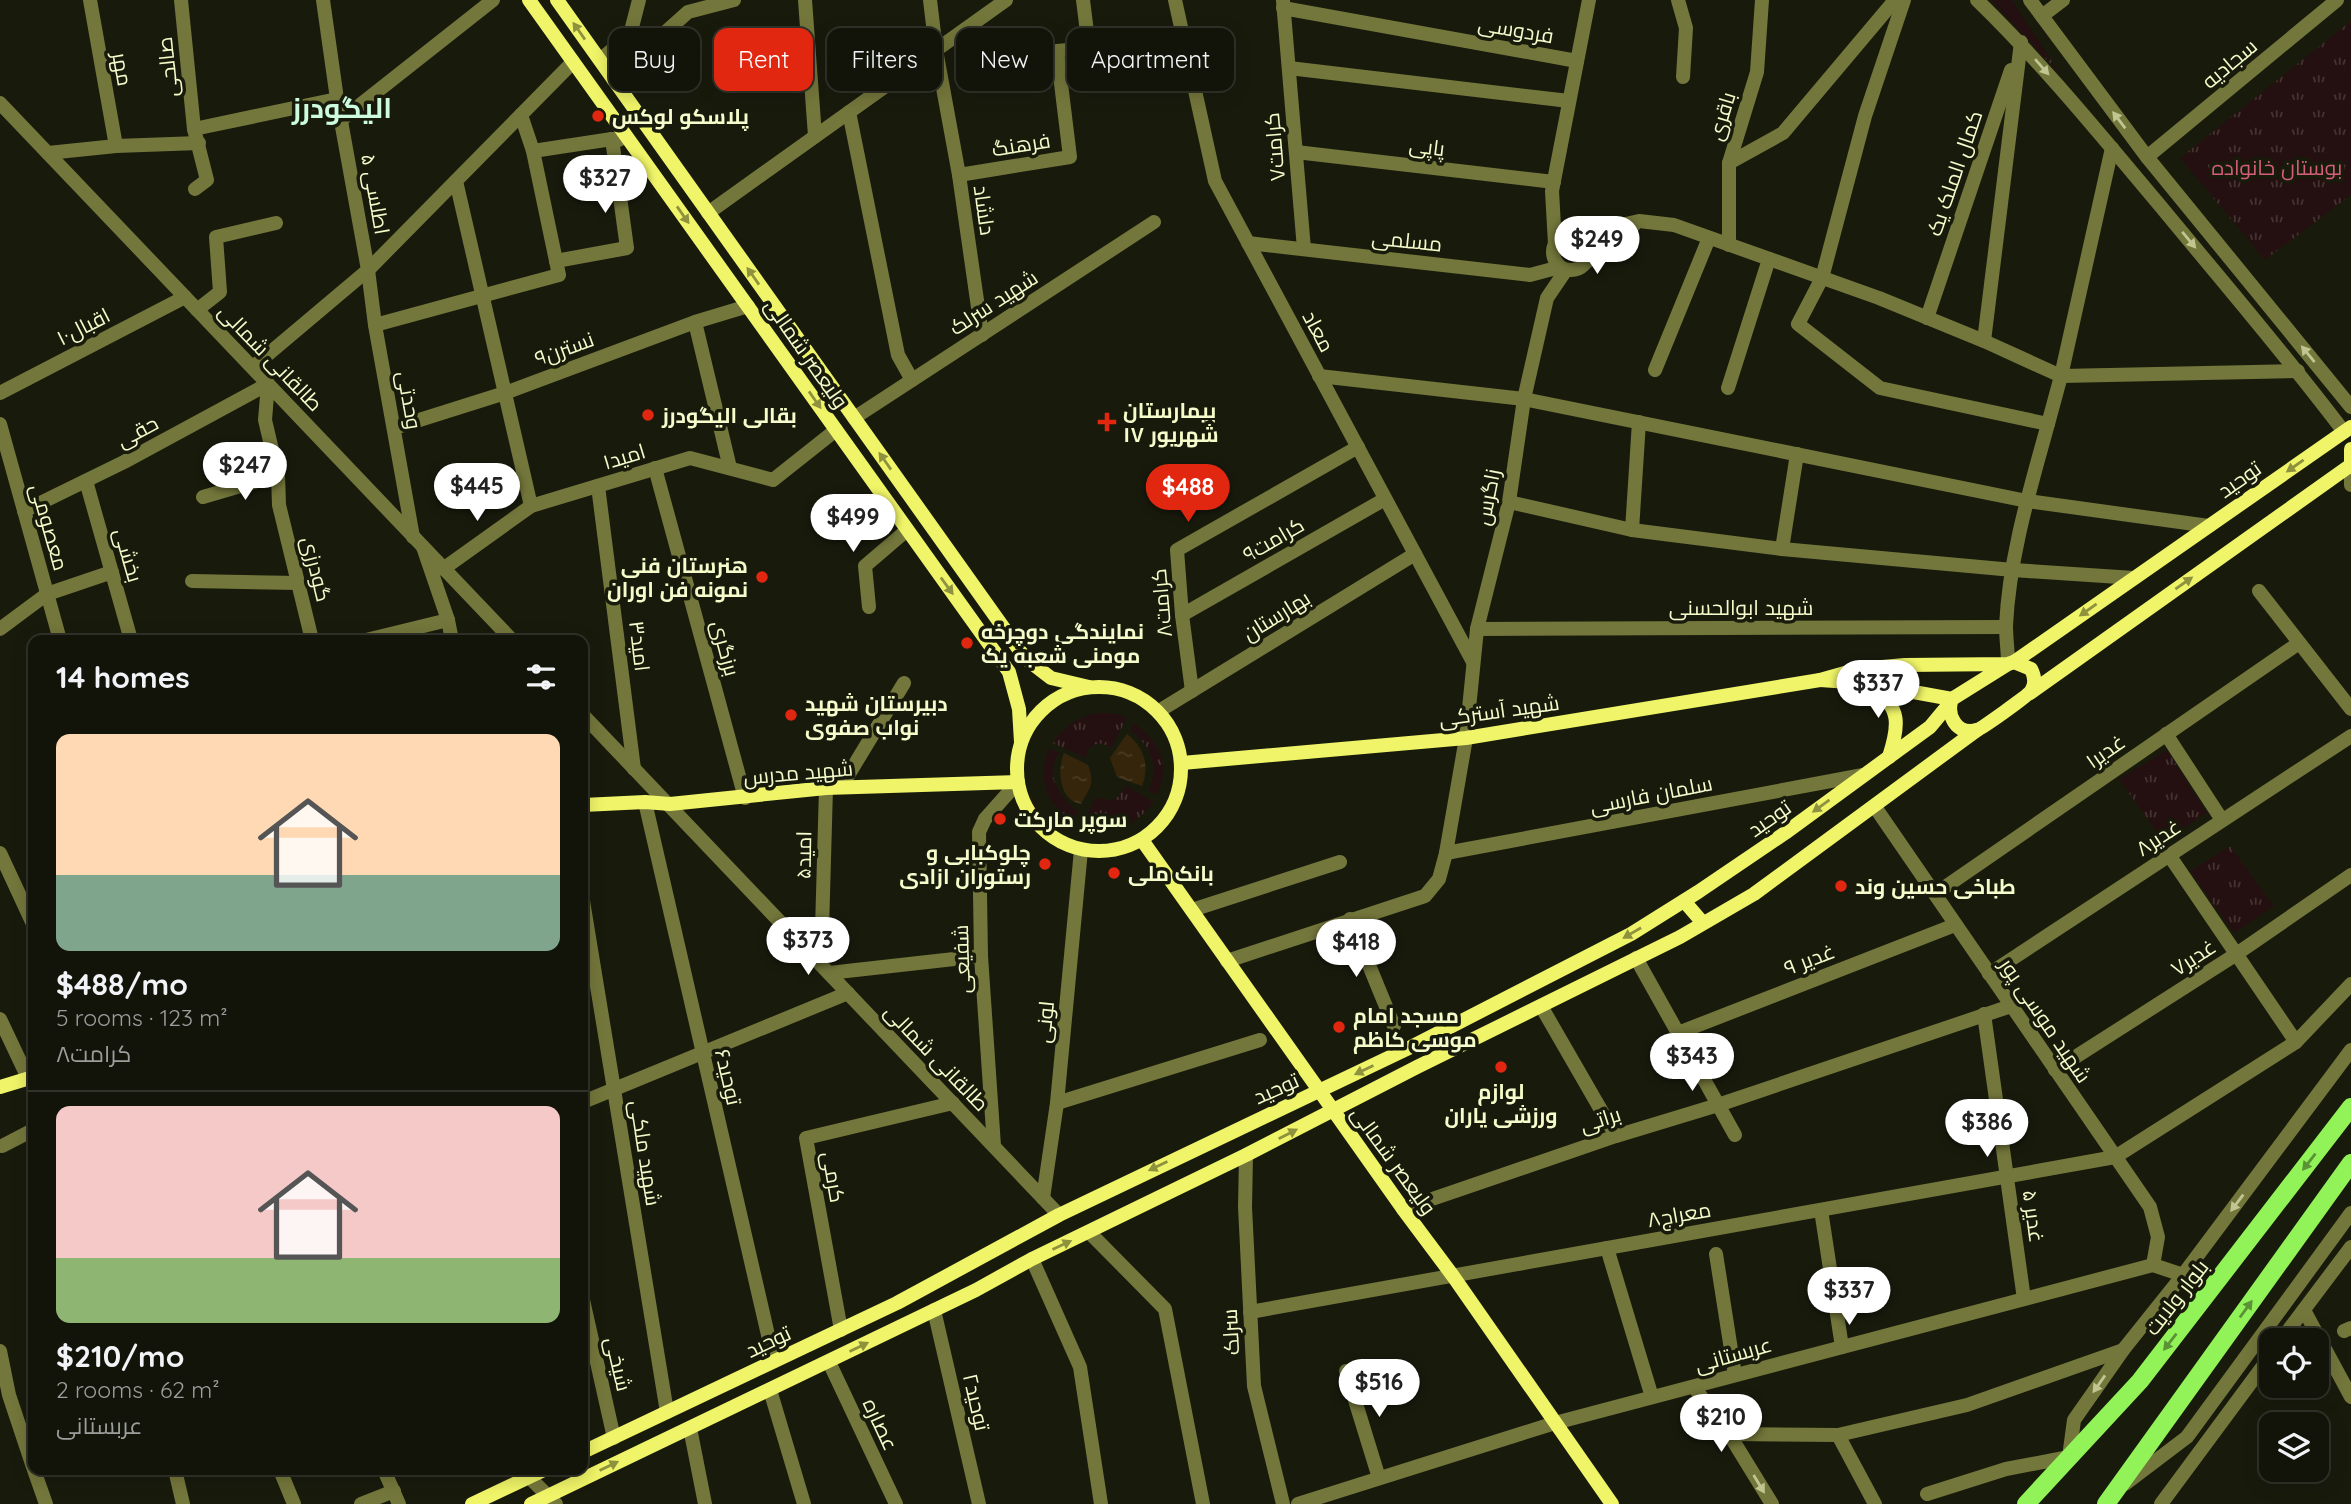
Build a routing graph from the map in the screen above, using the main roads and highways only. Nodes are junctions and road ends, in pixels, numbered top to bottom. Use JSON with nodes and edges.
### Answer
{"nodes":[{"id":1,"x":529,"y":0,"type":"edge"},
{"id":2,"x":557,"y":0,"type":"edge"},
{"id":3,"x":2347,"y":429,"type":"edge"},
{"id":4,"x":2351,"y":449,"type":"edge"},
{"id":5,"x":2351,"y":465,"type":"edge"},
{"id":6,"x":2011,"y":663,"type":"junction"},
{"id":7,"x":1820,"y":680,"type":"junction"},
{"id":8,"x":1864,"y":683,"type":"junction"},
{"id":9,"x":1089,"y":687,"type":"junction"},
{"id":10,"x":2029,"y":694,"type":"junction"},
{"id":11,"x":1951,"y":701,"type":"junction"},
{"id":12,"x":1977,"y":730,"type":"junction"},
{"id":13,"x":1021,"y":742,"type":"junction"},
{"id":14,"x":1889,"y":757,"type":"junction"},
{"id":15,"x":1182,"y":763,"type":"junction"},
{"id":16,"x":1018,"y":782,"type":"junction"},
{"id":17,"x":588,"y":805,"type":"edge"},
{"id":18,"x":1142,"y":840,"type":"junction"},
{"id":19,"x":1684,"y":901,"type":"junction"},
{"id":20,"x":1703,"y":923,"type":"junction"},
{"id":21,"x":28,"y":1078,"type":"edge"},
{"id":22,"x":0,"y":1087,"type":"edge"},
{"id":23,"x":1320,"y":1091,"type":"junction"},
{"id":24,"x":2351,"y":1107,"type":"edge"},
{"id":25,"x":1333,"y":1111,"type":"junction"},
{"id":26,"x":2351,"y":1163,"type":"edge"},
{"id":27,"x":588,"y":1450,"type":"edge"},
{"id":28,"x":523,"y":1475,"type":"edge"},
{"id":29,"x":2110,"y":1497,"type":"edge"},
{"id":30,"x":552,"y":1500,"type":"edge"},
{"id":31,"x":472,"y":1504,"type":"edge"},
{"id":32,"x":531,"y":1504,"type":"edge"},
{"id":33,"x":1612,"y":1504,"type":"edge"},
{"id":34,"x":2026,"y":1504,"type":"edge"}],
"edges":[{"from":1,"to":13,"type":"main road","name":"ولیعصر شمالی","one_way":true},
{"from":9,"to":2,"type":"main road","name":"ولیعصر شمالی","one_way":true},
{"from":3,"to":6,"type":"main road","name":"توحید","one_way":true},
{"from":4,"to":5,"type":"main road"},
{"from":10,"to":5,"type":"main road","one_way":true},
{"from":6,"to":7,"type":"main road"},
{"from":6,"to":10,"type":"main road"},
{"from":6,"to":11,"type":"main road","name":"توحید"},
{"from":7,"to":8,"type":"main road"},
{"from":7,"to":15,"type":"main road","name":"شهید آسترکی"},
{"from":8,"to":11,"type":"main road"},
{"from":8,"to":14,"type":"main road"},
{"from":9,"to":13,"type":"main road"},
{"from":9,"to":15,"type":"main road"},
{"from":10,"to":12,"type":"main road"},
{"from":11,"to":12,"type":"main road"},
{"from":11,"to":14,"type":"main road","name":"توحید"},
{"from":12,"to":20,"type":"main road"},
{"from":13,"to":16,"type":"main road"},
{"from":14,"to":19,"type":"main road","name":"توحید","one_way":true},
{"from":15,"to":18,"type":"main road"},
{"from":16,"to":17,"type":"main road","name":"شهید مدرس"},
{"from":16,"to":18,"type":"main road"},
{"from":18,"to":23,"type":"main road","name":"ولیعصر شمالی"},
{"from":19,"to":20,"type":"main road"},
{"from":19,"to":23,"type":"main road","name":"توحید","one_way":true},
{"from":20,"to":25,"type":"main road"},
{"from":21,"to":22,"type":"main road"},
{"from":23,"to":25,"type":"main road","name":"ولیعصر شمالی"},
{"from":23,"to":27,"type":"main road","name":"توحید","one_way":true},
{"from":24,"to":34,"type":"main road","name":"بلوار ولایت","one_way":true},
{"from":30,"to":25,"type":"main road","one_way":true},
{"from":25,"to":33,"type":"main road","name":"ولیعصر شمالی"},
{"from":29,"to":26,"type":"main road","one_way":true},
{"from":28,"to":31,"type":"main road"},
{"from":30,"to":32,"type":"main road"}]}
